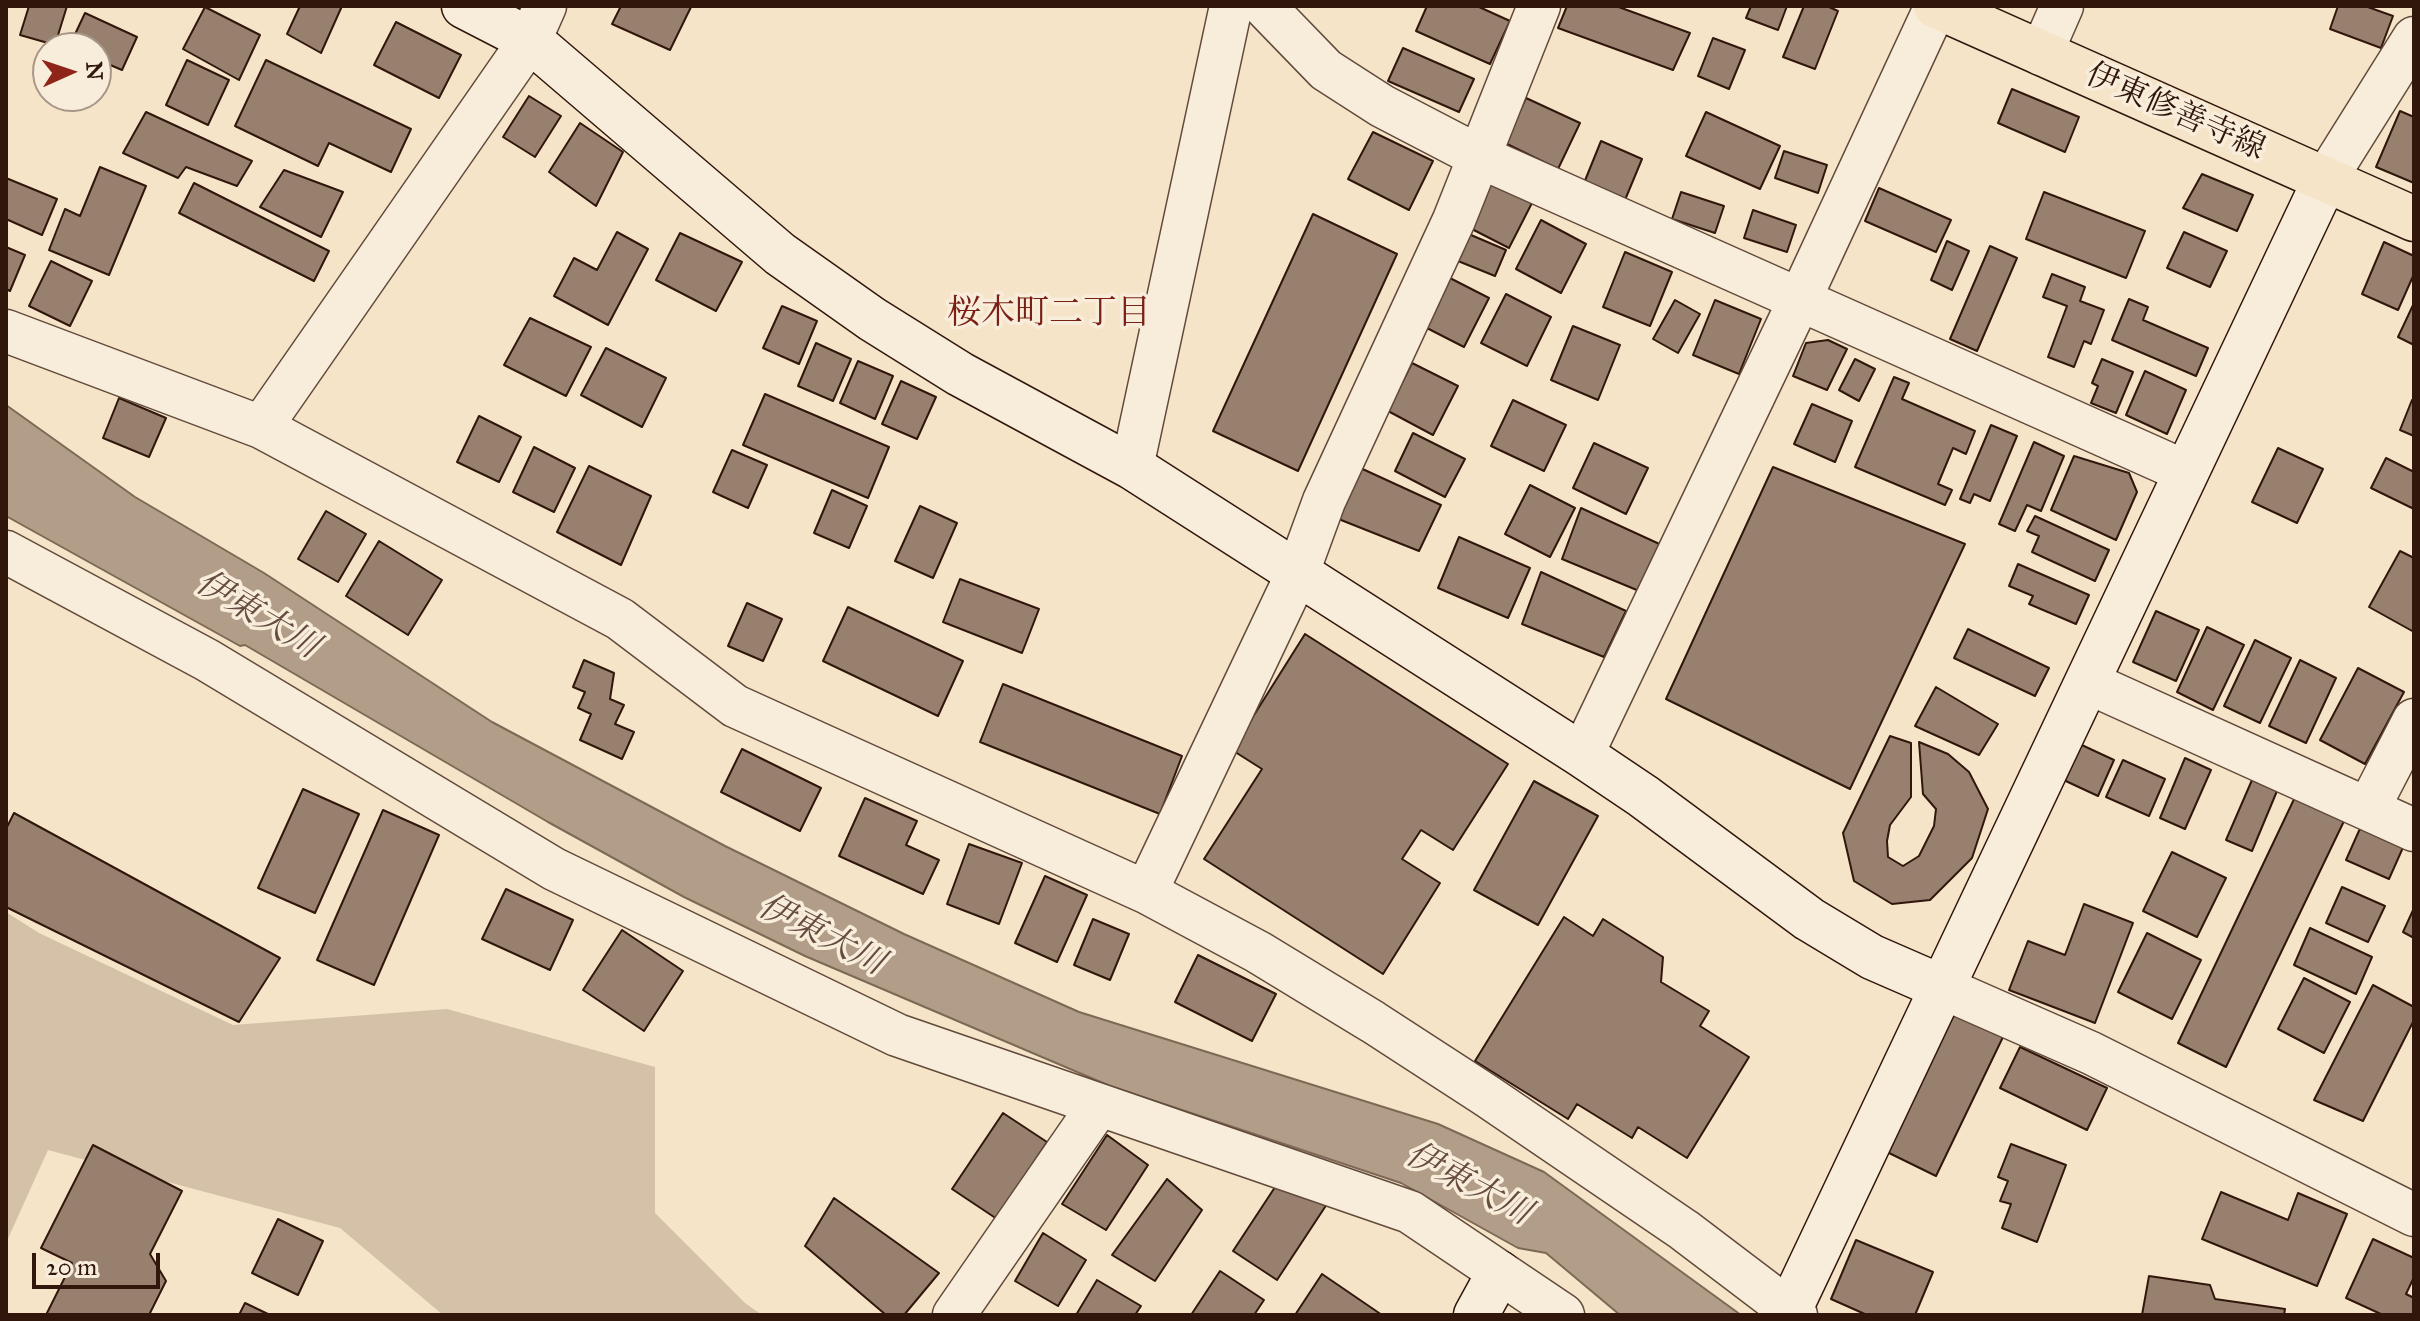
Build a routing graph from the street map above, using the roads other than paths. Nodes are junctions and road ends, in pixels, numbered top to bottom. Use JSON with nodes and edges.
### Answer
{"nodes":[{"id":1,"x":464,"y":6,"type":"edge"},
{"id":2,"x":1231,"y":6,"type":"edge"},
{"id":3,"x":1264,"y":6,"type":"edge"},
{"id":4,"x":1539,"y":6,"type":"edge"},
{"id":5,"x":1936,"y":6,"type":"edge"},
{"id":6,"x":2062,"y":6,"type":"edge"},
{"id":7,"x":538,"y":23,"type":"edge"},
{"id":8,"x":2414,"y":38,"type":"edge"},
{"id":9,"x":2041,"y":54,"type":"junction"},
{"id":10,"x":1478,"y":156,"type":"junction"},
{"id":11,"x":2325,"y":180,"type":"junction"},
{"id":12,"x":2414,"y":219,"type":"edge"},
{"id":13,"x":1800,"y":299,"type":"junction"},
{"id":14,"x":6,"y":331,"type":"edge"},
{"id":15,"x":261,"y":427,"type":"junction"},
{"id":16,"x":1132,"y":467,"type":"junction"},
{"id":17,"x":2186,"y":472,"type":"junction"},
{"id":18,"x":6,"y":552,"type":"edge"},
{"id":19,"x":1298,"y":572,"type":"junction"},
{"id":20,"x":2087,"y":682,"type":"junction"},
{"id":21,"x":2414,"y":720,"type":"edge"},
{"id":22,"x":1582,"y":755,"type":"junction"},
{"id":23,"x":2368,"y":809,"type":"junction"},
{"id":24,"x":2414,"y":830,"type":"edge"},
{"id":25,"x":1146,"y":892,"type":"junction"},
{"id":26,"x":1941,"y":987,"type":"junction"},
{"id":27,"x":1099,"y":1105,"type":"junction"},
{"id":28,"x":2414,"y":1215,"type":"edge"},
{"id":29,"x":1499,"y":1273,"type":"junction"},
{"id":30,"x":1791,"y":1313,"type":"edge"},
{"id":31,"x":954,"y":1315,"type":"edge"},
{"id":32,"x":1476,"y":1315,"type":"edge"},
{"id":33,"x":1563,"y":1315,"type":"edge"}],
"edges":[{"from":1,"to":7,"type":"street"},
{"from":2,"to":16,"type":"street"},
{"from":3,"to":10,"type":"street"},
{"from":4,"to":10,"type":"street"},
{"from":5,"to":9,"type":"main road","name":"伊東修善寺線"},
{"from":5,"to":13,"type":"street"},
{"from":6,"to":9,"type":"street"},
{"from":7,"to":15,"type":"street"},
{"from":7,"to":16,"type":"street"},
{"from":8,"to":11,"type":"street"},
{"from":9,"to":11,"type":"main road","name":"伊東修善寺線"},
{"from":10,"to":13,"type":"street"},
{"from":10,"to":19,"type":"street"},
{"from":11,"to":12,"type":"main road","name":"伊東修善寺線"},
{"from":11,"to":17,"type":"street"},
{"from":13,"to":17,"type":"street"},
{"from":13,"to":22,"type":"street"},
{"from":14,"to":15,"type":"street"},
{"from":15,"to":25,"type":"street"},
{"from":16,"to":19,"type":"street"},
{"from":17,"to":20,"type":"street"},
{"from":18,"to":27,"type":"street"},
{"from":19,"to":22,"type":"street"},
{"from":19,"to":25,"type":"street"},
{"from":20,"to":23,"type":"street"},
{"from":20,"to":26,"type":"street"},
{"from":21,"to":23,"type":"street"},
{"from":22,"to":26,"type":"street"},
{"from":23,"to":24,"type":"street"},
{"from":25,"to":30,"type":"street"},
{"from":26,"to":28,"type":"street"},
{"from":26,"to":30,"type":"street"},
{"from":27,"to":29,"type":"street"},
{"from":27,"to":31,"type":"street"},
{"from":29,"to":32,"type":"street"},
{"from":29,"to":33,"type":"street"}]}
